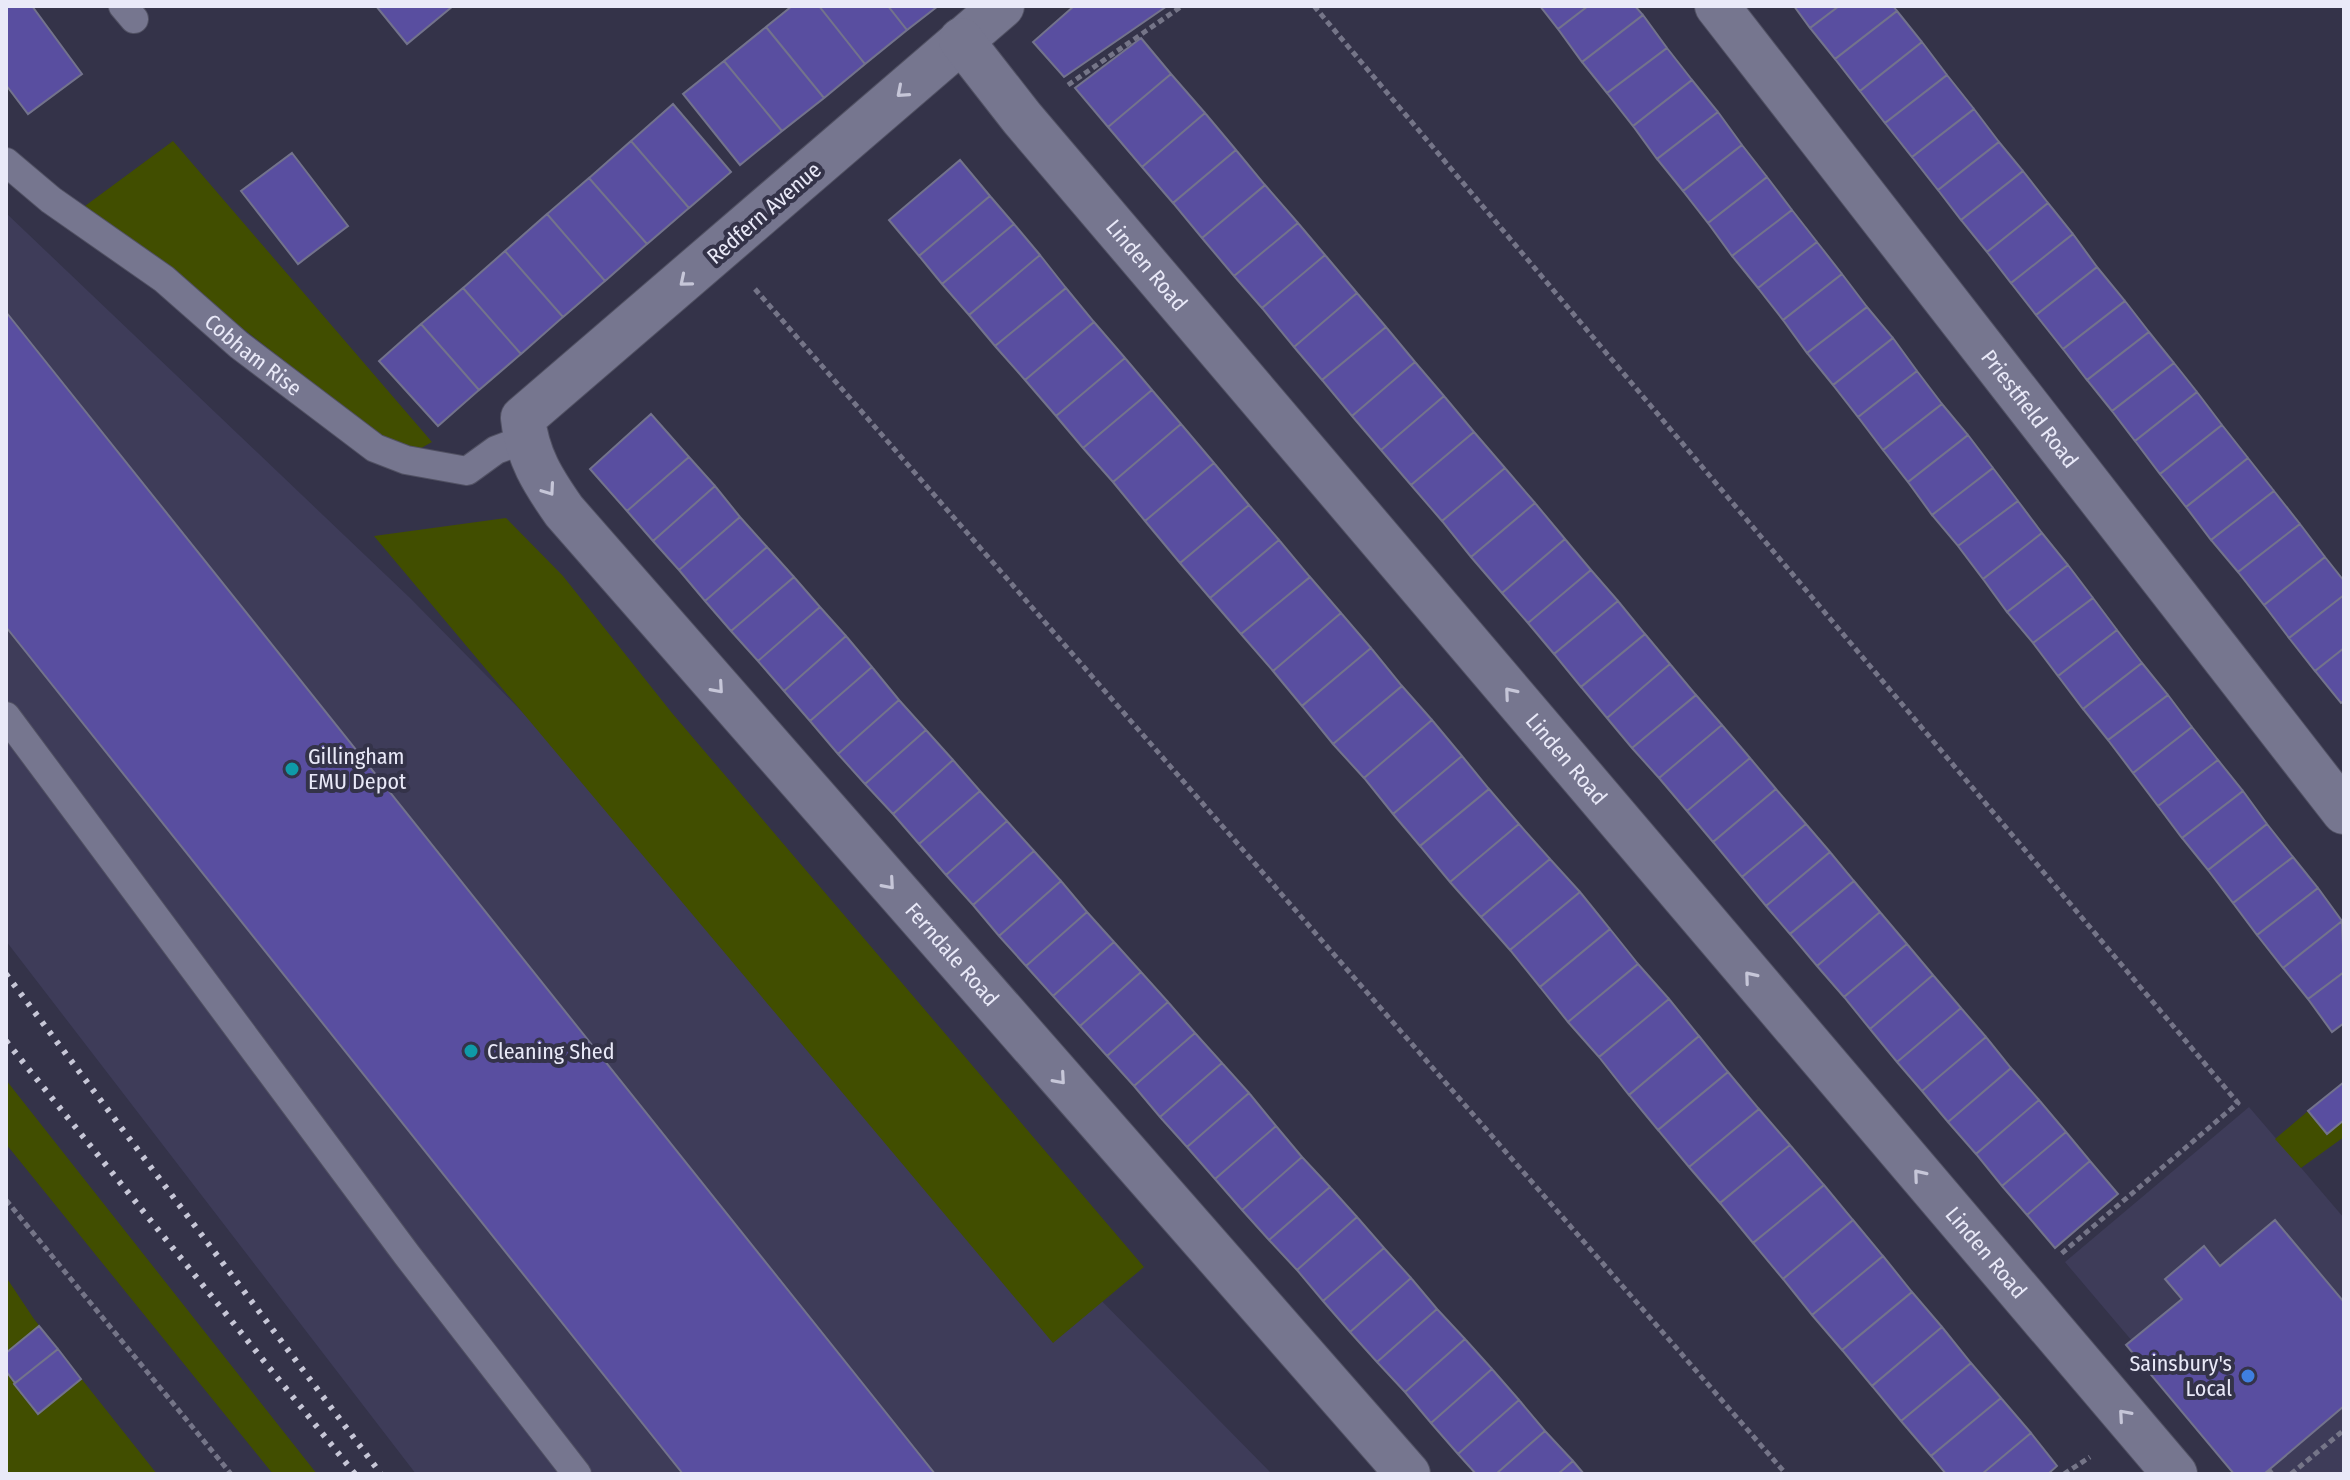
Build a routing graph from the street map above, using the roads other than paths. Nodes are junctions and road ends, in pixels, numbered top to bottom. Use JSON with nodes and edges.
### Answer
{"nodes":[{"id":1,"x":1002,"y":6,"type":"edge"},
{"id":2,"x":1717,"y":6,"type":"edge"},
{"id":3,"x":961,"y":40,"type":"junction"},
{"id":4,"x":6,"y":162,"type":"edge"},
{"id":5,"x":524,"y":429,"type":"junction"},
{"id":6,"x":6,"y":716,"type":"edge"},
{"id":7,"x":2344,"y":812,"type":"edge"},
{"id":8,"x":577,"y":1474,"type":"edge"},
{"id":9,"x":1408,"y":1474,"type":"edge"},
{"id":10,"x":2175,"y":1474,"type":"edge"}],
"edges":[{"from":1,"to":3,"type":"street","name":"Redfern Avenue"},
{"from":2,"to":7,"type":"street","name":"Priestfield Road"},
{"from":3,"to":5,"type":"street","name":"Redfern Avenue","one_way":true},
{"from":10,"to":3,"type":"street","name":"Linden Road","one_way":true},
{"from":4,"to":5,"type":"lane","name":"Cobham Rise"},
{"from":5,"to":9,"type":"street","name":"Ferndale Road","one_way":true},
{"from":6,"to":8,"type":"lane"}]}
